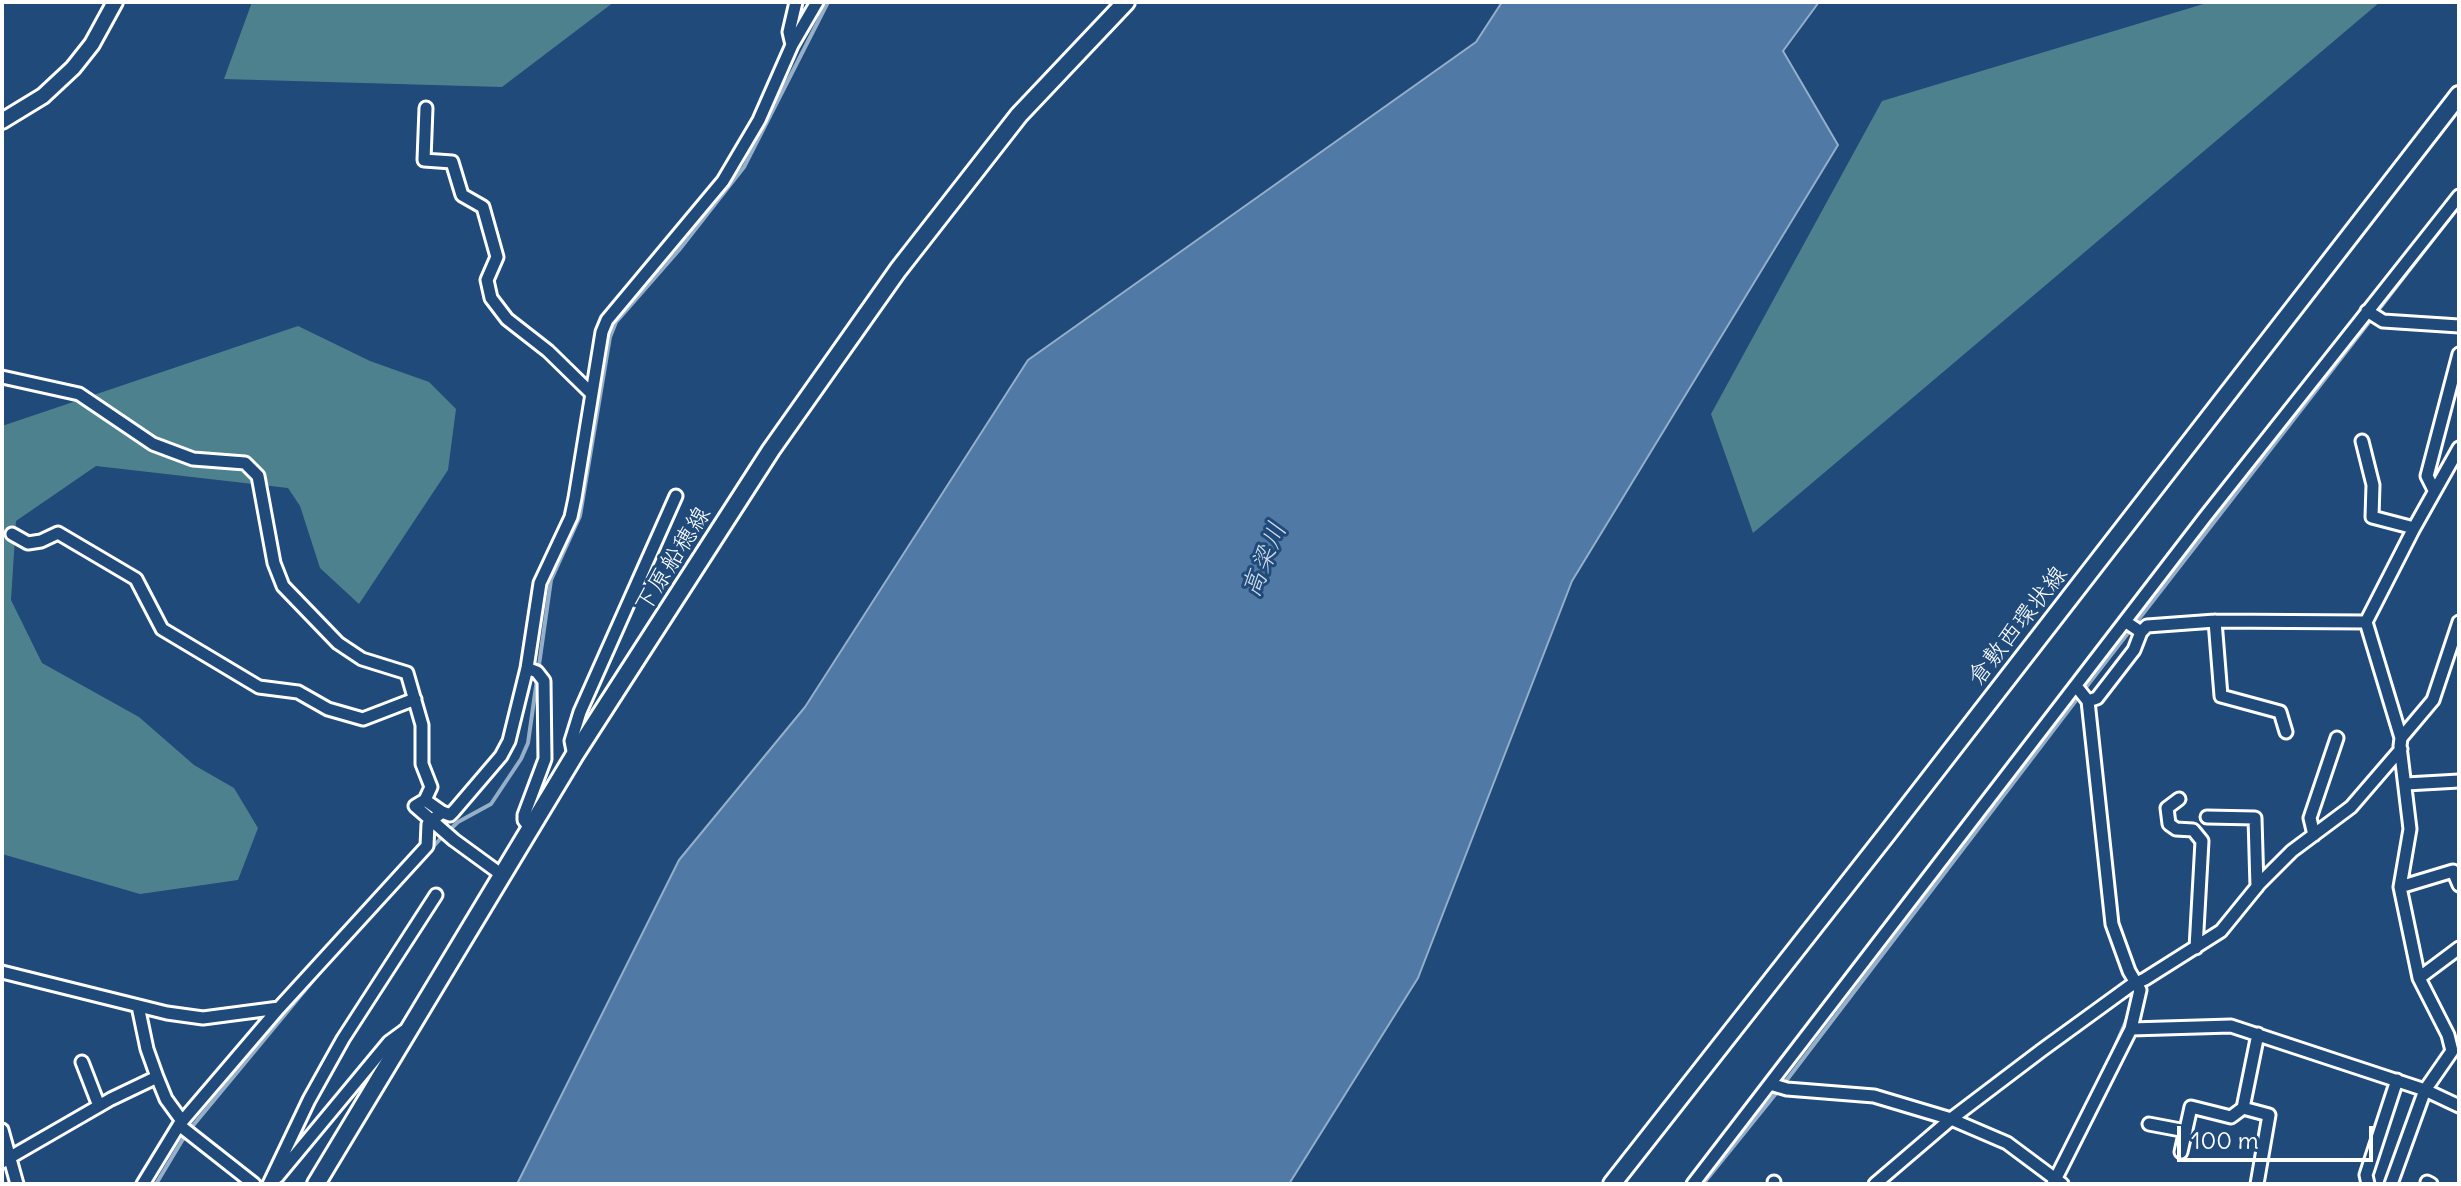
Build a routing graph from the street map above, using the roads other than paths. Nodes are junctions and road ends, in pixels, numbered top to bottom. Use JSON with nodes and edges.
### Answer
{"nodes":[{"id":1,"x":115,"y":2,"type":"edge"},
{"id":2,"x":796,"y":2,"type":"edge"},
{"id":3,"x":817,"y":2,"type":"edge"},
{"id":4,"x":1126,"y":2,"type":"edge"},
{"id":5,"x":792,"y":45,"type":"junction"},
{"id":6,"x":2459,"y":95,"type":"edge"},
{"id":7,"x":426,"y":108,"type":"dead end"},
{"id":8,"x":2,"y":121,"type":"edge"},
{"id":9,"x":2459,"y":196,"type":"edge"},
{"id":10,"x":2371,"y":314,"type":"junction"},
{"id":11,"x":2459,"y":326,"type":"edge"},
{"id":12,"x":2459,"y":354,"type":"edge"},
{"id":13,"x":2,"y":377,"type":"edge"},
{"id":14,"x":591,"y":393,"type":"junction"},
{"id":15,"x":2362,"y":441,"type":"dead end"},
{"id":16,"x":2459,"y":448,"type":"edge"},
{"id":17,"x":2434,"y":490,"type":"junction"},
{"id":18,"x":676,"y":496,"type":"dead end"},
{"id":19,"x":2414,"y":528,"type":"junction"},
{"id":20,"x":12,"y":534,"type":"dead end"},
{"id":21,"x":2215,"y":621,"type":"junction"},
{"id":22,"x":2366,"y":622,"type":"junction"},
{"id":23,"x":2459,"y":622,"type":"edge"},
{"id":24,"x":2133,"y":627,"type":"junction"},
{"id":25,"x":532,"y":670,"type":"junction"},
{"id":26,"x":2082,"y":693,"type":"junction"},
{"id":27,"x":415,"y":699,"type":"junction"},
{"id":28,"x":2286,"y":732,"type":"dead end"},
{"id":29,"x":2337,"y":738,"type":"dead end"},
{"id":30,"x":2401,"y":743,"type":"junction"},
{"id":31,"x":574,"y":756,"type":"junction"},
{"id":32,"x":2459,"y":781,"type":"edge"},
{"id":33,"x":2406,"y":784,"type":"junction"},
{"id":34,"x":2179,"y":799,"type":"dead end"},
{"id":35,"x":425,"y":800,"type":"junction"},
{"id":36,"x":2207,"y":817,"type":"dead end"},
{"id":37,"x":435,"y":818,"type":"junction"},
{"id":38,"x":531,"y":829,"type":"junction"},
{"id":39,"x":2313,"y":831,"type":"junction"},
{"id":40,"x":502,"y":875,"type":"junction"},
{"id":41,"x":2459,"y":885,"type":"edge"},
{"id":42,"x":2257,"y":886,"type":"junction"},
{"id":43,"x":2400,"y":887,"type":"junction"},
{"id":44,"x":436,"y":895,"type":"dead end"},
{"id":45,"x":2196,"y":944,"type":"junction"},
{"id":46,"x":2459,"y":948,"type":"edge"},
{"id":47,"x":2,"y":972,"type":"edge"},
{"id":48,"x":2419,"y":978,"type":"junction"},
{"id":49,"x":2138,"y":983,"type":"junction"},
{"id":50,"x":138,"y":1006,"type":"junction"},
{"id":51,"x":279,"y":1008,"type":"junction"},
{"id":52,"x":408,"y":1028,"type":"junction"},
{"id":53,"x":2131,"y":1029,"type":"junction"},
{"id":54,"x":2258,"y":1034,"type":"junction"},
{"id":55,"x":82,"y":1062,"type":"dead end"},
{"id":56,"x":157,"y":1077,"type":"junction"},
{"id":57,"x":2397,"y":1080,"type":"junction"},
{"id":58,"x":1777,"y":1086,"type":"junction"},
{"id":59,"x":2425,"y":1090,"type":"junction"},
{"id":60,"x":99,"y":1106,"type":"junction"},
{"id":61,"x":2459,"y":1106,"type":"edge"},
{"id":62,"x":2243,"y":1108,"type":"junction"},
{"id":63,"x":1951,"y":1119,"type":"junction"},
{"id":64,"x":2149,"y":1124,"type":"dead end"},
{"id":65,"x":184,"y":1128,"type":"junction"},
{"id":66,"x":2,"y":1130,"type":"edge"},
{"id":67,"x":2186,"y":1131,"type":"junction"},
{"id":68,"x":2181,"y":1152,"type":"dead end"},
{"id":69,"x":5,"y":1160,"type":"edge"},
{"id":70,"x":2055,"y":1180,"type":"edge"},
{"id":71,"x":17,"y":1184,"type":"edge"},
{"id":72,"x":143,"y":1184,"type":"edge"},
{"id":73,"x":254,"y":1184,"type":"edge"},
{"id":74,"x":270,"y":1184,"type":"edge"},
{"id":75,"x":316,"y":1184,"type":"edge"},
{"id":76,"x":1612,"y":1184,"type":"edge"},
{"id":77,"x":1693,"y":1184,"type":"edge"},
{"id":78,"x":1875,"y":1184,"type":"edge"},
{"id":79,"x":2257,"y":1184,"type":"edge"},
{"id":80,"x":2368,"y":1184,"type":"edge"},
{"id":81,"x":2391,"y":1184,"type":"edge"}],
"edges":[{"from":1,"to":8,"type":"street"},
{"from":2,"to":5,"type":"street"},
{"from":3,"to":5,"type":"street"},
{"from":4,"to":31,"type":"main road","name":"下原船穂線"},
{"from":5,"to":14,"type":"street"},
{"from":6,"to":76,"type":"main road","name":"倉敷西環状線"},
{"from":7,"to":14,"type":"street"},
{"from":9,"to":10,"type":"street"},
{"from":10,"to":11,"type":"street"},
{"from":10,"to":24,"type":"street"},
{"from":12,"to":17,"type":"street"},
{"from":13,"to":27,"type":"street"},
{"from":14,"to":25,"type":"street"},
{"from":15,"to":19,"type":"street"},
{"from":16,"to":17,"type":"street"},
{"from":17,"to":19,"type":"street"},
{"from":18,"to":31,"type":"street"},
{"from":19,"to":22,"type":"street"},
{"from":20,"to":27,"type":"street"},
{"from":21,"to":22,"type":"street"},
{"from":21,"to":24,"type":"street"},
{"from":21,"to":28,"type":"street"},
{"from":22,"to":30,"type":"street"},
{"from":23,"to":30,"type":"street"},
{"from":24,"to":26,"type":"street"},
{"from":24,"to":26,"type":"street"},
{"from":25,"to":37,"type":"street"},
{"from":25,"to":38,"type":"street"},
{"from":26,"to":49,"type":"street"},
{"from":26,"to":58,"type":"street"},
{"from":27,"to":35,"type":"street"},
{"from":29,"to":39,"type":"street"},
{"from":30,"to":33,"type":"street"},
{"from":30,"to":39,"type":"street"},
{"from":31,"to":38,"type":"main road","name":"下原船穂線"},
{"from":32,"to":33,"type":"street"},
{"from":33,"to":43,"type":"street"},
{"from":34,"to":45,"type":"street"},
{"from":35,"to":37,"type":"street"},
{"from":35,"to":40,"type":"street"},
{"from":36,"to":42,"type":"street"},
{"from":37,"to":51,"type":"street"},
{"from":38,"to":40,"type":"main road","name":"下原船穂線"},
{"from":39,"to":42,"type":"street"},
{"from":40,"to":52,"type":"main road","name":"下原船穂線"},
{"from":41,"to":43,"type":"street"},
{"from":42,"to":45,"type":"street"},
{"from":43,"to":48,"type":"street"},
{"from":44,"to":74,"type":"street"},
{"from":45,"to":49,"type":"street"},
{"from":46,"to":48,"type":"street"},
{"from":47,"to":50,"type":"street"},
{"from":48,"to":59,"type":"street"},
{"from":49,"to":53,"type":"street"},
{"from":49,"to":63,"type":"street"},
{"from":50,"to":51,"type":"street"},
{"from":50,"to":56,"type":"street"},
{"from":51,"to":65,"type":"street"},
{"from":52,"to":74,"type":"street"},
{"from":52,"to":75,"type":"main road","name":"下原船穂線"},
{"from":53,"to":54,"type":"street"},
{"from":53,"to":70,"type":"street"},
{"from":54,"to":57,"type":"street"},
{"from":54,"to":62,"type":"street"},
{"from":55,"to":60,"type":"street"},
{"from":56,"to":60,"type":"street"},
{"from":56,"to":65,"type":"street"},
{"from":57,"to":59,"type":"street"},
{"from":57,"to":80,"type":"street"},
{"from":58,"to":63,"type":"street"},
{"from":58,"to":77,"type":"street"},
{"from":59,"to":61,"type":"street"},
{"from":59,"to":81,"type":"street"},
{"from":60,"to":69,"type":"street"},
{"from":62,"to":67,"type":"street"},
{"from":62,"to":79,"type":"street"},
{"from":63,"to":70,"type":"street"},
{"from":63,"to":78,"type":"street"},
{"from":64,"to":67,"type":"street"},
{"from":65,"to":72,"type":"street"},
{"from":65,"to":73,"type":"street"},
{"from":66,"to":69,"type":"street"},
{"from":67,"to":68,"type":"street"},
{"from":69,"to":71,"type":"street"}]}
